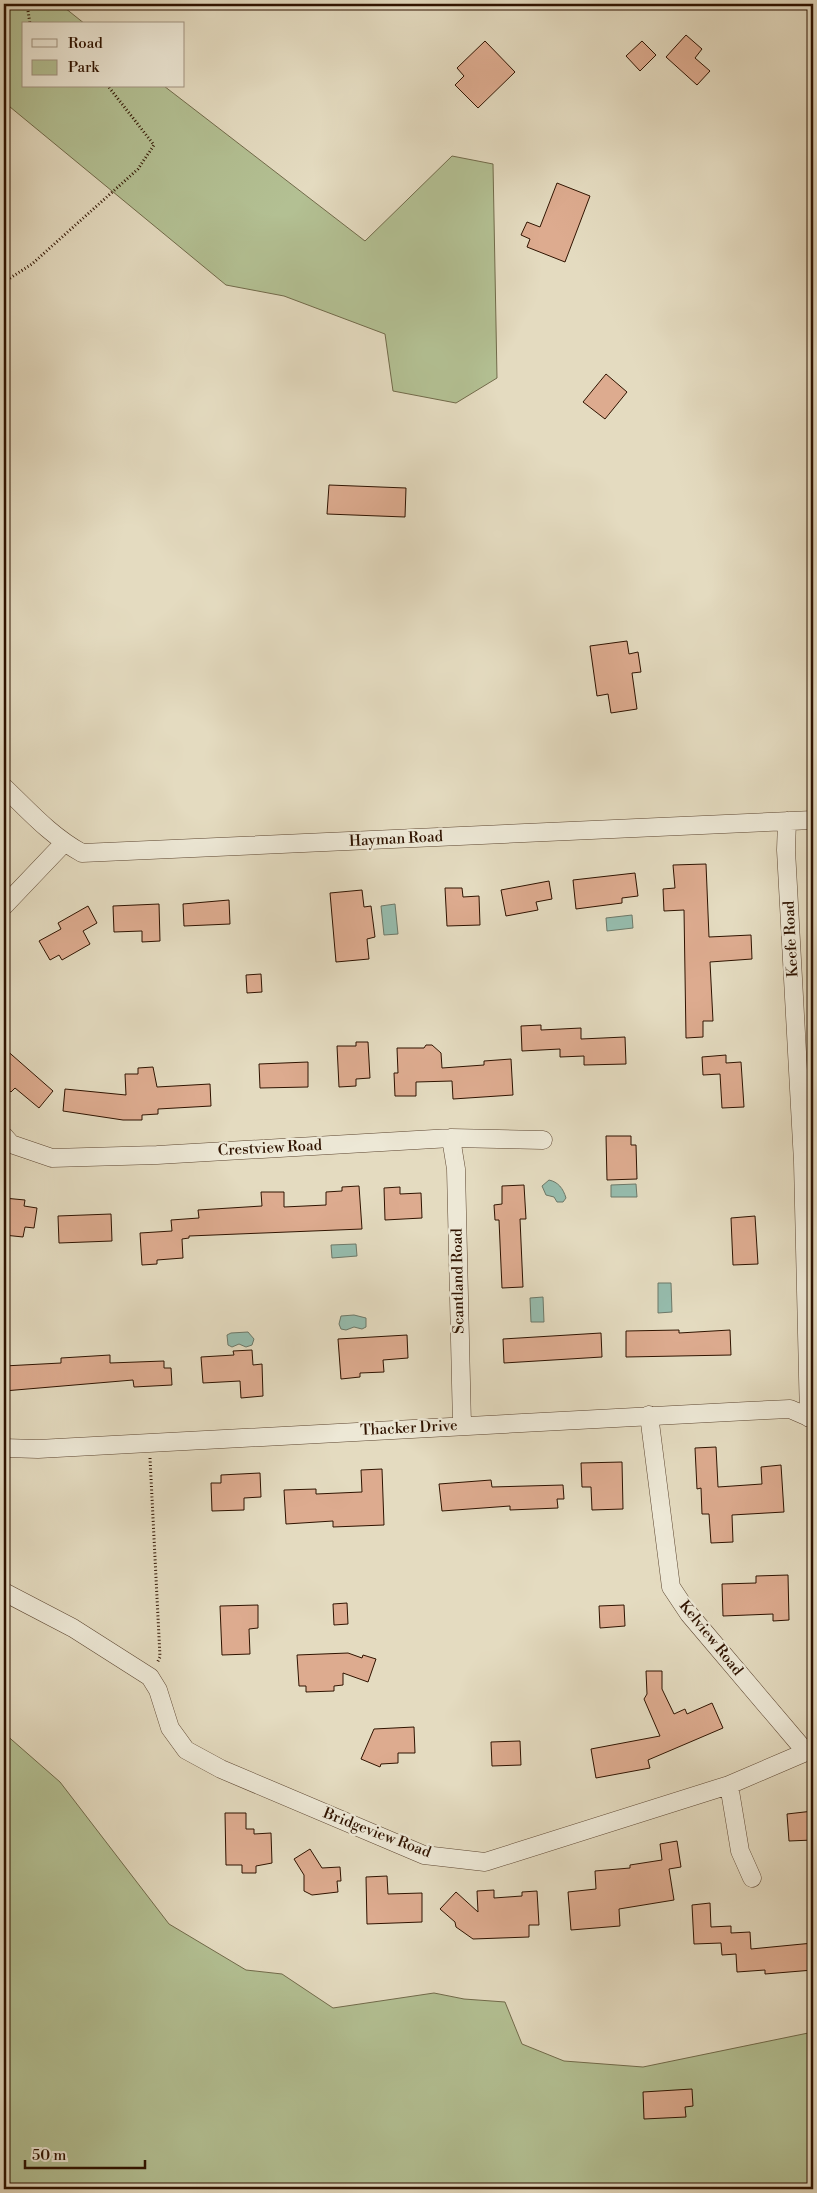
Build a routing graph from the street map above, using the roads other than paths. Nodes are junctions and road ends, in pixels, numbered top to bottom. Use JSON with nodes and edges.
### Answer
{"nodes":[{"id":1,"x":4,"y":787,"type":"edge"},
{"id":2,"x":813,"y":820,"type":"edge"},
{"id":3,"x":787,"y":821,"type":"junction"},
{"id":4,"x":64,"y":842,"type":"junction"},
{"id":5,"x":4,"y":906,"type":"edge"},
{"id":6,"x":4,"y":1136,"type":"edge"},
{"id":7,"x":451,"y":1138,"type":"junction"},
{"id":8,"x":543,"y":1140,"type":"dead end"},
{"id":9,"x":649,"y":1415,"type":"junction"},
{"id":10,"x":811,"y":1418,"type":"edge"},
{"id":11,"x":462,"y":1425,"type":"junction"},
{"id":12,"x":4,"y":1448,"type":"edge"},
{"id":13,"x":4,"y":1592,"type":"edge"},
{"id":14,"x":810,"y":1752,"type":"edge"},
{"id":15,"x":729,"y":1785,"type":"junction"},
{"id":16,"x":752,"y":1878,"type":"dead end"}],
"edges":[{"from":1,"to":4,"type":"street","name":"Hayman Road"},
{"from":2,"to":3,"type":"street","name":"Hayman Road"},
{"from":3,"to":4,"type":"street","name":"Hayman Road"},
{"from":3,"to":10,"type":"street","name":"Keefe Road"},
{"from":4,"to":5,"type":"street"},
{"from":6,"to":7,"type":"street","name":"Crestview Road"},
{"from":7,"to":8,"type":"street","name":"Crestview Road"},
{"from":7,"to":11,"type":"street","name":"Scantland Road"},
{"from":9,"to":10,"type":"street","name":"Thacker Drive"},
{"from":9,"to":11,"type":"street","name":"Thacker Drive"},
{"from":9,"to":14,"type":"street","name":"Kelview Road"},
{"from":11,"to":12,"type":"street","name":"Thacker Drive"},
{"from":13,"to":15,"type":"street","name":"Bridgeview Road"},
{"from":14,"to":15,"type":"street","name":"Bridgeview Road"},
{"from":15,"to":16,"type":"street"}]}
